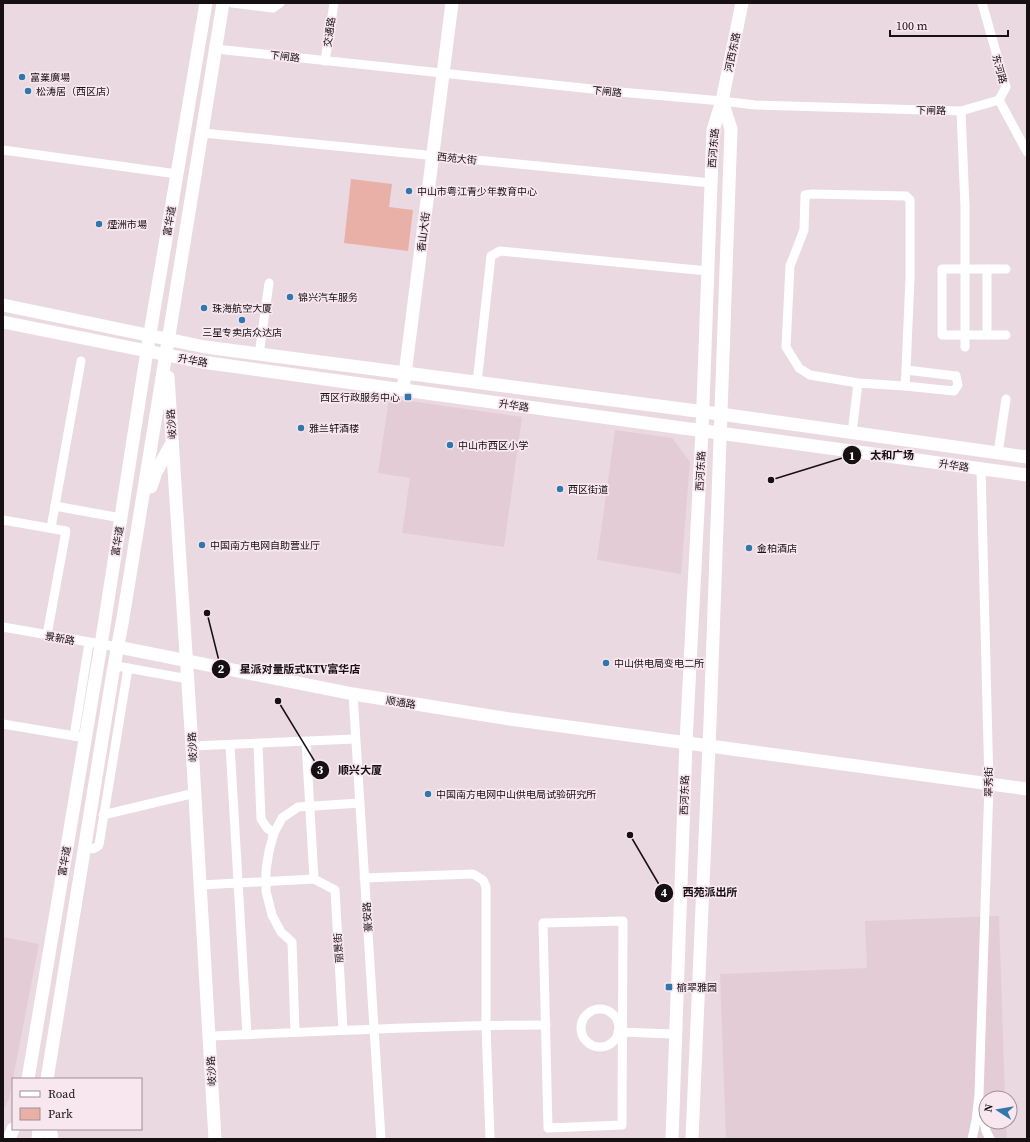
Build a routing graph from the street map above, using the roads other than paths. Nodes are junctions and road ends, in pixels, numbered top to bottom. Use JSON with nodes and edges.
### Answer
{"nodes":[{"id":1,"x":206,"y":3,"type":"edge"},
{"id":2,"x":223,"y":3,"type":"edge"},
{"id":3,"x":232,"y":3,"type":"edge"},
{"id":4,"x":280,"y":3,"type":"edge"},
{"id":5,"x":334,"y":3,"type":"edge"},
{"id":6,"x":452,"y":3,"type":"edge"},
{"id":7,"x":742,"y":3,"type":"edge"},
{"id":8,"x":982,"y":3,"type":"edge"},
{"id":9,"x":216,"y":49,"type":"junction"},
{"id":10,"x":325,"y":61,"type":"junction"},
{"id":11,"x":443,"y":74,"type":"junction"},
{"id":12,"x":999,"y":100,"type":"junction"},
{"id":13,"x":722,"y":101,"type":"junction"},
{"id":14,"x":961,"y":111,"type":"junction"},
{"id":15,"x":203,"y":134,"type":"junction"},
{"id":16,"x":3,"y":150,"type":"edge"},
{"id":17,"x":1027,"y":152,"type":"edge"},
{"id":18,"x":433,"y":156,"type":"junction"},
{"id":19,"x":177,"y":174,"type":"junction"},
{"id":20,"x":711,"y":183,"type":"junction"},
{"id":21,"x":965,"y":269,"type":"junction"},
{"id":22,"x":987,"y":269,"type":"junction"},
{"id":23,"x":1006,"y":269,"type":"dead end"},
{"id":24,"x":708,"y":271,"type":"junction"},
{"id":25,"x":269,"y":283,"type":"dead end"},
{"id":26,"x":3,"y":305,"type":"edge"},
{"id":27,"x":3,"y":322,"type":"edge"},
{"id":28,"x":965,"y":335,"type":"junction"},
{"id":29,"x":987,"y":335,"type":"junction"},
{"id":30,"x":1006,"y":335,"type":"dead end"},
{"id":31,"x":149,"y":336,"type":"junction"},
{"id":32,"x":169,"y":340,"type":"junction"},
{"id":33,"x":965,"y":347,"type":"dead end"},
{"id":34,"x":147,"y":351,"type":"junction"},
{"id":35,"x":259,"y":354,"type":"junction"},
{"id":36,"x":166,"y":355,"type":"junction"},
{"id":37,"x":81,"y":361,"type":"dead end"},
{"id":38,"x":906,"y":370,"type":"junction"},
{"id":39,"x":405,"y":373,"type":"junction"},
{"id":40,"x":476,"y":382,"type":"junction"},
{"id":41,"x":858,"y":383,"type":"junction"},
{"id":42,"x":904,"y":386,"type":"junction"},
{"id":43,"x":404,"y":390,"type":"junction"},
{"id":44,"x":1006,"y":399,"type":"dead end"},
{"id":45,"x":474,"y":400,"type":"junction"},
{"id":46,"x":702,"y":412,"type":"junction"},
{"id":47,"x":720,"y":414,"type":"junction"},
{"id":48,"x":702,"y":431,"type":"junction"},
{"id":49,"x":720,"y":433,"type":"junction"},
{"id":50,"x":852,"y":433,"type":"junction"},
{"id":51,"x":172,"y":443,"type":"junction"},
{"id":52,"x":998,"y":453,"type":"junction"},
{"id":53,"x":1027,"y":456,"type":"edge"},
{"id":54,"x":129,"y":465,"type":"junction"},
{"id":55,"x":148,"y":468,"type":"junction"},
{"id":56,"x":982,"y":469,"type":"junction"},
{"id":57,"x":1027,"y":475,"type":"edge"},
{"id":58,"x":56,"y":506,"type":"junction"},
{"id":59,"x":121,"y":518,"type":"junction"},
{"id":60,"x":3,"y":520,"type":"edge"},
{"id":61,"x":138,"y":525,"type":"junction"},
{"id":62,"x":51,"y":528,"type":"junction"},
{"id":63,"x":3,"y":627,"type":"edge"},
{"id":64,"x":47,"y":635,"type":"junction"},
{"id":65,"x":95,"y":644,"type":"junction"},
{"id":66,"x":118,"y":647,"type":"junction"},
{"id":67,"x":187,"y":661,"type":"junction"},
{"id":68,"x":114,"y":665,"type":"junction"},
{"id":69,"x":128,"y":668,"type":"junction"},
{"id":70,"x":188,"y":679,"type":"junction"},
{"id":71,"x":353,"y":694,"type":"junction"},
{"id":72,"x":3,"y":724,"type":"edge"},
{"id":73,"x":80,"y":737,"type":"junction"},
{"id":74,"x":355,"y":740,"type":"junction"},
{"id":75,"x":306,"y":742,"type":"junction"},
{"id":76,"x":686,"y":743,"type":"junction"},
{"id":77,"x":258,"y":744,"type":"junction"},
{"id":78,"x":230,"y":745,"type":"junction"},
{"id":79,"x":192,"y":746,"type":"junction"},
{"id":80,"x":709,"y":746,"type":"junction"},
{"id":81,"x":989,"y":784,"type":"junction"},
{"id":82,"x":1027,"y":789,"type":"edge"},
{"id":83,"x":195,"y":793,"type":"junction"},
{"id":84,"x":360,"y":803,"type":"junction"},
{"id":85,"x":310,"y":806,"type":"junction"},
{"id":86,"x":103,"y":815,"type":"junction"},
{"id":87,"x":274,"y":833,"type":"junction"},
{"id":88,"x":85,"y":848,"type":"junction"},
{"id":89,"x":364,"y":878,"type":"junction"},
{"id":90,"x":314,"y":879,"type":"junction"},
{"id":91,"x":266,"y":881,"type":"junction"},
{"id":92,"x":238,"y":883,"type":"junction"},
{"id":93,"x":200,"y":885,"type":"junction"},
{"id":94,"x":486,"y":1025,"type":"junction"},
{"id":95,"x":546,"y":1025,"type":"junction"},
{"id":96,"x":374,"y":1028,"type":"junction"},
{"id":97,"x":343,"y":1030,"type":"junction"},
{"id":98,"x":295,"y":1032,"type":"junction"},
{"id":99,"x":620,"y":1032,"type":"junction"},
{"id":100,"x":247,"y":1034,"type":"junction"},
{"id":101,"x":675,"y":1034,"type":"junction"},
{"id":102,"x":209,"y":1036,"type":"junction"},
{"id":103,"x":28,"y":1078,"type":"edge"},
{"id":104,"x":47,"y":1078,"type":"edge"},
{"id":105,"x":979,"y":1090,"type":"edge"},
{"id":106,"x":978,"y":1104,"type":"edge"},
{"id":107,"x":12,"y":1130,"type":"edge"},
{"id":108,"x":694,"y":1135,"type":"edge"},
{"id":109,"x":671,"y":1136,"type":"edge"},
{"id":110,"x":8,"y":1139,"type":"edge"},
{"id":111,"x":215,"y":1139,"type":"edge"},
{"id":112,"x":381,"y":1139,"type":"edge"},
{"id":113,"x":490,"y":1139,"type":"edge"},
{"id":114,"x":972,"y":1139,"type":"edge"}],
"edges":[{"from":1,"to":19,"type":"street","name":"富华道"},
{"from":2,"to":9,"type":"street","name":"富华道"},
{"from":3,"to":4,"type":"street"},
{"from":5,"to":10,"type":"street","name":"交通路"},
{"from":6,"to":11,"type":"street","name":"香山大街"},
{"from":7,"to":13,"type":"street","name":"河西东路"},
{"from":8,"to":12,"type":"street","name":"东河路"},
{"from":9,"to":10,"type":"street","name":"下闸路"},
{"from":9,"to":15,"type":"street","name":"富华道"},
{"from":10,"to":11,"type":"street","name":"下闸路"},
{"from":11,"to":13,"type":"street","name":"下闸路"},
{"from":11,"to":18,"type":"street","name":"香山大街"},
{"from":12,"to":14,"type":"street","name":"下闸路"},
{"from":12,"to":17,"type":"street","name":"东河路"},
{"from":13,"to":14,"type":"street","name":"下闸路"},
{"from":13,"to":20,"type":"street","name":"西河东路"},
{"from":13,"to":47,"type":"street","name":"西河东路"},
{"from":14,"to":21,"type":"street"},
{"from":15,"to":18,"type":"street","name":"西苑大街"},
{"from":15,"to":32,"type":"street","name":"富华道"},
{"from":16,"to":19,"type":"street"},
{"from":18,"to":20,"type":"street","name":"西苑大街"},
{"from":18,"to":39,"type":"street","name":"香山大街"},
{"from":19,"to":31,"type":"street","name":"富华道"},
{"from":20,"to":24,"type":"street","name":"西河东路"},
{"from":21,"to":22,"type":"street"},
{"from":21,"to":28,"type":"street"},
{"from":21,"to":28,"type":"street"},
{"from":22,"to":23,"type":"street"},
{"from":22,"to":29,"type":"street"},
{"from":24,"to":40,"type":"street"},
{"from":24,"to":46,"type":"street","name":"西河东路"},
{"from":25,"to":35,"type":"street"},
{"from":26,"to":31,"type":"street","name":"升华路"},
{"from":27,"to":34,"type":"street","name":"升华路"},
{"from":28,"to":29,"type":"street"},
{"from":28,"to":33,"type":"street"},
{"from":29,"to":30,"type":"street"},
{"from":31,"to":32,"type":"street","name":"升华路"},
{"from":31,"to":34,"type":"street","name":"富华道"},
{"from":32,"to":35,"type":"street","name":"升华路"},
{"from":32,"to":36,"type":"street","name":"富华道"},
{"from":34,"to":36,"type":"street","name":"升华路"},
{"from":34,"to":54,"type":"street","name":"富华道"},
{"from":35,"to":39,"type":"street","name":"升华路"},
{"from":36,"to":43,"type":"street","name":"升华路"},
{"from":36,"to":51,"type":"street","name":"岐沙路"},
{"from":36,"to":55,"type":"street","name":"富华道"},
{"from":37,"to":58,"type":"street"},
{"from":38,"to":41,"type":"street"},
{"from":38,"to":42,"type":"street"},
{"from":38,"to":42,"type":"street"},
{"from":39,"to":40,"type":"street","name":"升华路"},
{"from":39,"to":43,"type":"street","name":"香山大街"},
{"from":40,"to":45,"type":"street"},
{"from":40,"to":46,"type":"street","name":"升华路"},
{"from":41,"to":42,"type":"street"},
{"from":41,"to":50,"type":"street"},
{"from":43,"to":45,"type":"street","name":"升华路"},
{"from":44,"to":52,"type":"street"},
{"from":45,"to":48,"type":"street","name":"升华路"},
{"from":46,"to":47,"type":"street","name":"升华路"},
{"from":46,"to":48,"type":"street","name":"西河东路"},
{"from":47,"to":49,"type":"street","name":"西河东路"},
{"from":47,"to":50,"type":"street","name":"升华路"},
{"from":48,"to":49,"type":"street","name":"升华路"},
{"from":48,"to":76,"type":"street","name":"西河东路"},
{"from":49,"to":56,"type":"street","name":"升华路"},
{"from":49,"to":80,"type":"street","name":"西河东路"},
{"from":50,"to":52,"type":"street","name":"升华路"},
{"from":51,"to":61,"type":"street"},
{"from":51,"to":67,"type":"street","name":"岐沙路"},
{"from":52,"to":53,"type":"street","name":"升华路"},
{"from":54,"to":55,"type":"street"},
{"from":54,"to":59,"type":"street","name":"富华道"},
{"from":55,"to":61,"type":"street","name":"富华道"},
{"from":56,"to":57,"type":"street","name":"升华路"},
{"from":56,"to":81,"type":"street","name":"翠秀街"},
{"from":58,"to":59,"type":"street"},
{"from":58,"to":62,"type":"street"},
{"from":59,"to":65,"type":"street","name":"富华道"},
{"from":60,"to":62,"type":"street"},
{"from":61,"to":66,"type":"street","name":"富华道"},
{"from":62,"to":64,"type":"street"},
{"from":63,"to":64,"type":"street","name":"景新路"},
{"from":64,"to":65,"type":"street","name":"景新路"},
{"from":65,"to":66,"type":"street","name":"景新路"},
{"from":65,"to":73,"type":"street","name":"富华道"},
{"from":66,"to":67,"type":"street","name":"顺通路"},
{"from":66,"to":68,"type":"street","name":"富华道"},
{"from":67,"to":70,"type":"street","name":"岐沙路"},
{"from":67,"to":71,"type":"street","name":"顺通路"},
{"from":68,"to":69,"type":"street"},
{"from":68,"to":88,"type":"street","name":"富华道"},
{"from":69,"to":70,"type":"street"},
{"from":69,"to":86,"type":"street"},
{"from":70,"to":79,"type":"street","name":"岐沙路"},
{"from":71,"to":74,"type":"street","name":"豪安路"},
{"from":71,"to":76,"type":"street","name":"顺通路"},
{"from":72,"to":73,"type":"street"},
{"from":73,"to":103,"type":"street","name":"富华道"},
{"from":74,"to":75,"type":"street"},
{"from":74,"to":84,"type":"street","name":"豪安路"},
{"from":75,"to":77,"type":"street"},
{"from":75,"to":85,"type":"street"},
{"from":76,"to":80,"type":"street","name":"顺通路"},
{"from":76,"to":101,"type":"street","name":"西河东路"},
{"from":77,"to":78,"type":"street"},
{"from":77,"to":87,"type":"street"},
{"from":78,"to":79,"type":"street"},
{"from":78,"to":92,"type":"street"},
{"from":79,"to":83,"type":"street","name":"岐沙路"},
{"from":80,"to":81,"type":"street","name":"顺通路"},
{"from":80,"to":108,"type":"street","name":"西河东路"},
{"from":81,"to":82,"type":"street","name":"顺通路"},
{"from":81,"to":105,"type":"street","name":"翠秀街"},
{"from":83,"to":86,"type":"street"},
{"from":83,"to":93,"type":"street","name":"岐沙路"},
{"from":84,"to":85,"type":"street"},
{"from":84,"to":89,"type":"street","name":"豪安路"},
{"from":85,"to":87,"type":"street"},
{"from":85,"to":90,"type":"street"},
{"from":86,"to":88,"type":"street"},
{"from":87,"to":91,"type":"street"},
{"from":88,"to":104,"type":"street","name":"富华道"},
{"from":89,"to":94,"type":"street"},
{"from":89,"to":96,"type":"street","name":"豪安路"},
{"from":90,"to":91,"type":"street"},
{"from":90,"to":97,"type":"street","name":"丽景街"},
{"from":91,"to":92,"type":"street"},
{"from":91,"to":98,"type":"street"},
{"from":92,"to":93,"type":"street"},
{"from":92,"to":100,"type":"street"},
{"from":93,"to":102,"type":"street","name":"岐沙路"},
{"from":94,"to":95,"type":"street"},
{"from":94,"to":96,"type":"street"},
{"from":94,"to":113,"type":"street"},
{"from":95,"to":99,"type":"street"},
{"from":95,"to":99,"type":"street"},
{"from":96,"to":97,"type":"street"},
{"from":96,"to":112,"type":"street","name":"豪安路"},
{"from":97,"to":98,"type":"street"},
{"from":98,"to":100,"type":"street"},
{"from":99,"to":99,"type":"street"},
{"from":99,"to":101,"type":"street"},
{"from":100,"to":102,"type":"street"},
{"from":101,"to":109,"type":"street","name":"西河东路"},
{"from":102,"to":111,"type":"street","name":"岐沙路"},
{"from":106,"to":114,"type":"street"},
{"from":107,"to":110,"type":"street"}]}
